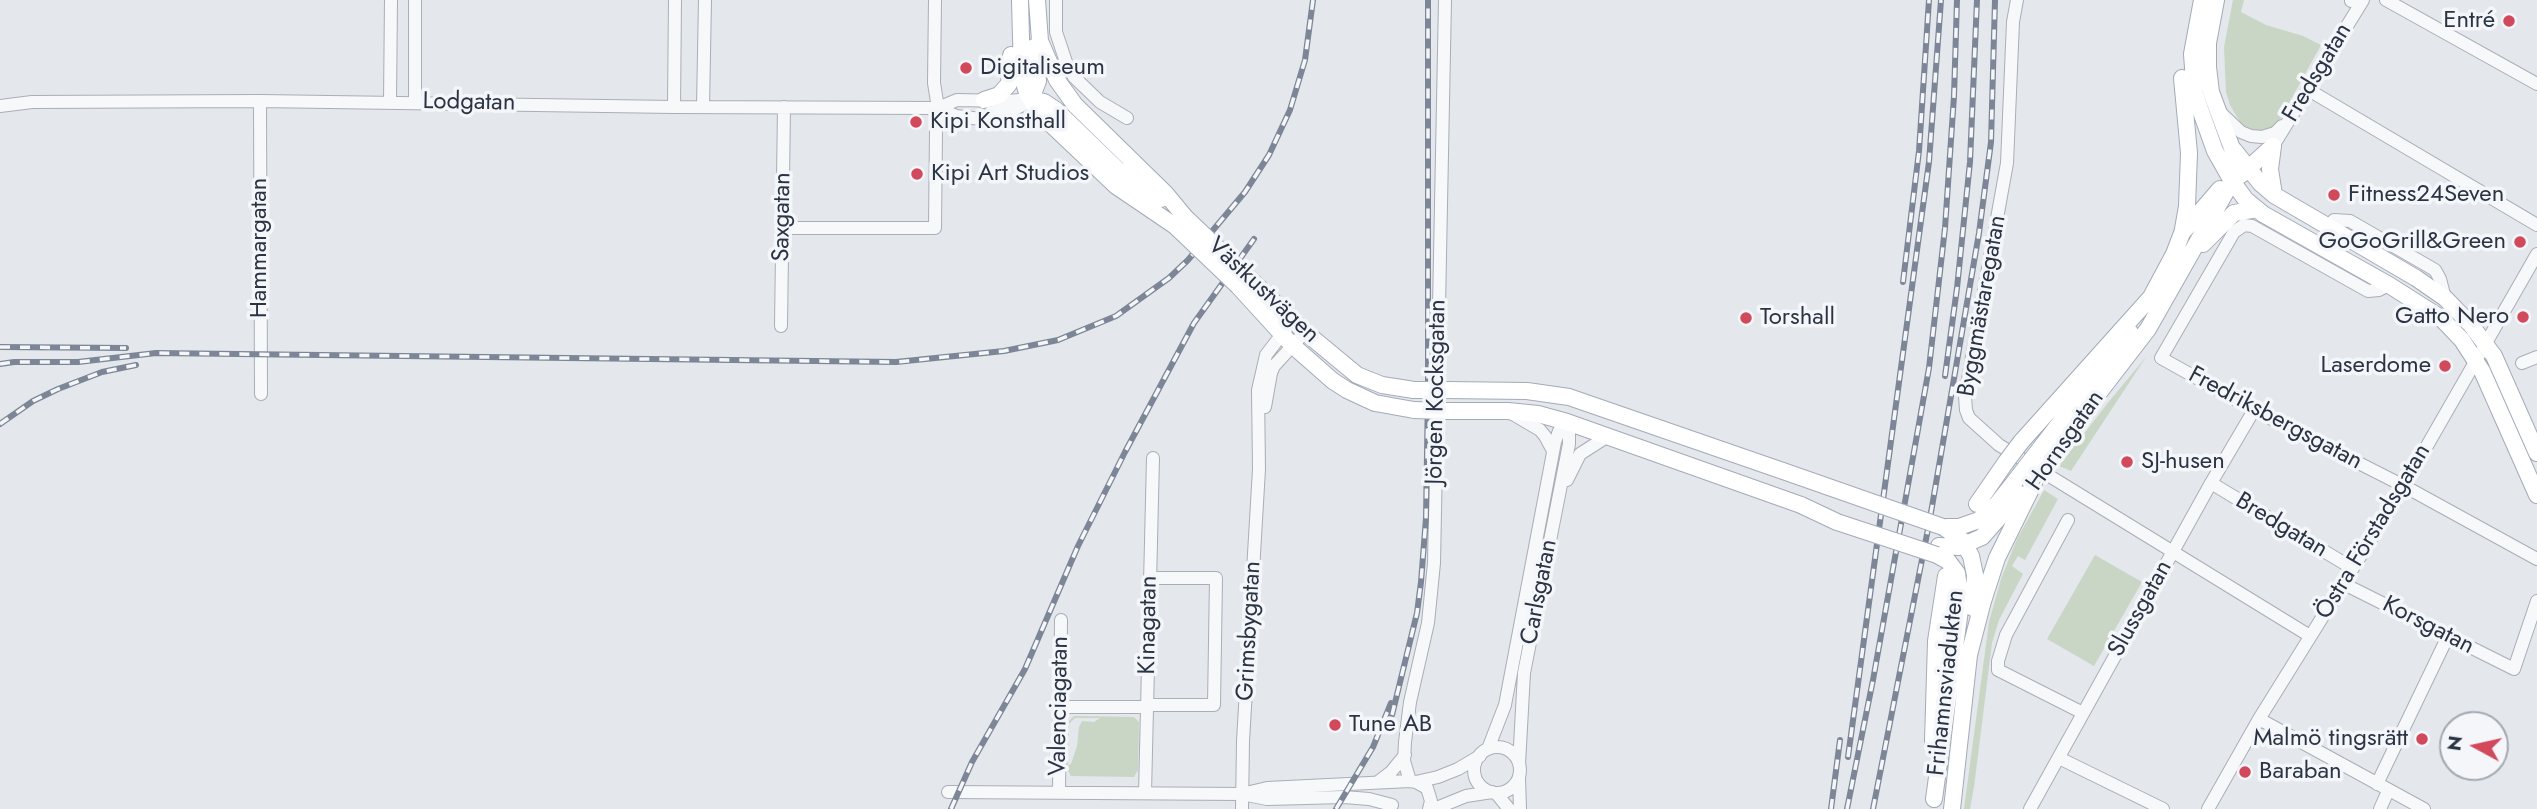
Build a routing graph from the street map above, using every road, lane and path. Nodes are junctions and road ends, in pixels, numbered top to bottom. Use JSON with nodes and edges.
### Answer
{"nodes":[{"id":1,"x":391,"y":0,"type":"edge"},
{"id":2,"x":415,"y":0,"type":"edge"},
{"id":3,"x":675,"y":0,"type":"edge"},
{"id":4,"x":705,"y":0,"type":"edge"},
{"id":5,"x":935,"y":0,"type":"edge"},
{"id":6,"x":1011,"y":0,"type":"edge"},
{"id":7,"x":1020,"y":0,"type":"edge"},
{"id":8,"x":1035,"y":0,"type":"edge"},
{"id":9,"x":1056,"y":0,"type":"edge"},
{"id":10,"x":1445,"y":0,"type":"edge"},
{"id":11,"x":2017,"y":0,"type":"edge"},
{"id":12,"x":2196,"y":0,"type":"edge"},
{"id":13,"x":2202,"y":0,"type":"edge"},
{"id":14,"x":2216,"y":0,"type":"edge"},
{"id":15,"x":2386,"y":0,"type":"edge"},
{"id":16,"x":2360,"y":2,"type":"edge"},
{"id":17,"x":2537,"y":85,"type":"edge"},
{"id":18,"x":2307,"y":89,"type":"junction"},
{"id":19,"x":1031,"y":99,"type":"junction"},
{"id":20,"x":984,"y":100,"type":"junction"},
{"id":21,"x":260,"y":101,"type":"junction"},
{"id":22,"x":390,"y":102,"type":"junction"},
{"id":23,"x":415,"y":102,"type":"junction"},
{"id":24,"x":0,"y":106,"type":"edge"},
{"id":25,"x":2216,"y":106,"type":"junction"},
{"id":26,"x":674,"y":107,"type":"junction"},
{"id":27,"x":703,"y":107,"type":"junction"},
{"id":28,"x":784,"y":107,"type":"junction"},
{"id":29,"x":938,"y":107,"type":"junction"},
{"id":30,"x":956,"y":116,"type":"junction"},
{"id":31,"x":1127,"y":118,"type":"dead end"},
{"id":32,"x":2288,"y":121,"type":"junction"},
{"id":33,"x":1051,"y":125,"type":"junction"},
{"id":34,"x":2273,"y":146,"type":"junction"},
{"id":35,"x":2238,"y":173,"type":"junction"},
{"id":36,"x":2249,"y":188,"type":"junction"},
{"id":37,"x":2274,"y":195,"type":"junction"},
{"id":38,"x":2256,"y":209,"type":"junction"},
{"id":39,"x":1179,"y":218,"type":"junction"},
{"id":40,"x":2537,"y":225,"type":"edge"},
{"id":41,"x":2327,"y":227,"type":"junction"},
{"id":42,"x":783,"y":228,"type":"junction"},
{"id":43,"x":2182,"y":233,"type":"junction"},
{"id":44,"x":2537,"y":254,"type":"edge"},
{"id":45,"x":2189,"y":259,"type":"junction"},
{"id":46,"x":2386,"y":261,"type":"junction"},
{"id":47,"x":2389,"y":285,"type":"junction"},
{"id":48,"x":2151,"y":297,"type":"junction"},
{"id":49,"x":2445,"y":298,"type":"junction"},
{"id":50,"x":781,"y":326,"type":"dead end"},
{"id":51,"x":1293,"y":333,"type":"junction"},
{"id":52,"x":2485,"y":342,"type":"junction"},
{"id":53,"x":2537,"y":356,"type":"edge"},
{"id":54,"x":2475,"y":360,"type":"junction"},
{"id":55,"x":2522,"y":363,"type":"dead end"},
{"id":56,"x":261,"y":394,"type":"dead end"},
{"id":57,"x":1550,"y":394,"type":"junction"},
{"id":58,"x":1606,"y":409,"type":"junction"},
{"id":59,"x":1508,"y":411,"type":"junction"},
{"id":60,"x":2254,"y":411,"type":"junction"},
{"id":61,"x":1566,"y":422,"type":"junction"},
{"id":62,"x":1605,"y":437,"type":"junction"},
{"id":63,"x":1553,"y":451,"type":"junction"},
{"id":64,"x":2537,"y":453,"type":"edge"},
{"id":65,"x":2044,"y":457,"type":"junction"},
{"id":66,"x":1153,"y":458,"type":"dead end"},
{"id":67,"x":2028,"y":480,"type":"junction"},
{"id":68,"x":2211,"y":483,"type":"junction"},
{"id":69,"x":2404,"y":486,"type":"junction"},
{"id":70,"x":2537,"y":494,"type":"edge"},
{"id":71,"x":1558,"y":499,"type":"junction"},
{"id":72,"x":1978,"y":504,"type":"dead end"},
{"id":73,"x":2068,"y":520,"type":"dead end"},
{"id":74,"x":1943,"y":527,"type":"junction"},
{"id":75,"x":1965,"y":545,"type":"junction"},
{"id":76,"x":1938,"y":551,"type":"junction"},
{"id":77,"x":2174,"y":551,"type":"junction"},
{"id":78,"x":2537,"y":559,"type":"edge"},
{"id":79,"x":2352,"y":568,"type":"junction"},
{"id":80,"x":1946,"y":576,"type":"dead end"},
{"id":81,"x":1150,"y":578,"type":"junction"},
{"id":82,"x":2342,"y":583,"type":"junction"},
{"id":83,"x":2537,"y":601,"type":"edge"},
{"id":84,"x":1061,"y":620,"type":"dead end"},
{"id":85,"x":2310,"y":636,"type":"junction"},
{"id":86,"x":2448,"y":636,"type":"junction"},
{"id":87,"x":1969,"y":656,"type":"junction"},
{"id":88,"x":1147,"y":706,"type":"junction"},
{"id":89,"x":1059,"y":707,"type":"junction"},
{"id":90,"x":2083,"y":713,"type":"junction"},
{"id":91,"x":2259,"y":719,"type":"junction"},
{"id":92,"x":1484,"y":752,"type":"junction"},
{"id":93,"x":1405,"y":755,"type":"junction"},
{"id":94,"x":2059,"y":758,"type":"junction"},
{"id":95,"x":1519,"y":770,"type":"junction"},
{"id":96,"x":1378,"y":782,"type":"junction"},
{"id":97,"x":1410,"y":782,"type":"junction"},
{"id":98,"x":2383,"y":787,"type":"junction"},
{"id":99,"x":948,"y":792,"type":"dead end"},
{"id":100,"x":1059,"y":792,"type":"junction"},
{"id":101,"x":1494,"y":792,"type":"junction"},
{"id":102,"x":1144,"y":793,"type":"junction"},
{"id":103,"x":1242,"y":794,"type":"junction"},
{"id":104,"x":1934,"y":804,"type":"edge"},
{"id":105,"x":1392,"y":807,"type":"edge"},
{"id":106,"x":1242,"y":809,"type":"edge"},
{"id":107,"x":1432,"y":809,"type":"edge"},
{"id":108,"x":1508,"y":809,"type":"edge"},
{"id":109,"x":1520,"y":809,"type":"edge"},
{"id":110,"x":1952,"y":809,"type":"edge"},
{"id":111,"x":2030,"y":809,"type":"edge"},
{"id":112,"x":2163,"y":809,"type":"edge"},
{"id":113,"x":2208,"y":809,"type":"edge"},
{"id":114,"x":2380,"y":809,"type":"edge"},
{"id":115,"x":2424,"y":809,"type":"edge"}],
"edges":[{"from":1,"to":22,"type":"street"},
{"from":2,"to":23,"type":"street"},
{"from":3,"to":26,"type":"street"},
{"from":4,"to":27,"type":"street"},
{"from":5,"to":29,"type":"street"},
{"from":6,"to":20,"type":"main road"},
{"from":7,"to":19,"type":"main road","name":"Västkustvägen"},
{"from":8,"to":19,"type":"main road","name":"Västkustvägen"},
{"from":8,"to":39,"type":"main road","name":"Västkustvägen"},
{"from":9,"to":31,"type":"street"},
{"from":10,"to":93,"type":"street","name":"Jörgen Kocksgatan"},
{"from":11,"to":77,"type":"street","name":"Byggmästaregatan"},
{"from":12,"to":43,"type":"main road"},
{"from":13,"to":35,"type":"main road"},
{"from":14,"to":25,"type":"main road"},
{"from":15,"to":17,"type":"street"},
{"from":16,"to":18,"type":"street","name":"Fredsgatan"},
{"from":18,"to":32,"type":"street","name":"Fredsgatan"},
{"from":18,"to":40,"type":"street"},
{"from":19,"to":20,"type":"street","name":"Lodgatan"},
{"from":19,"to":30,"type":"street"},
{"from":19,"to":33,"type":"main road","name":"Västkustvägen"},
{"from":19,"to":39,"type":"main road"},
{"from":20,"to":29,"type":"street","name":"Lodgatan"},
{"from":21,"to":22,"type":"street","name":"Lodgatan"},
{"from":21,"to":24,"type":"street","name":"Lodgatan"},
{"from":21,"to":56,"type":"street","name":"Hammargatan"},
{"from":22,"to":23,"type":"street","name":"Lodgatan"},
{"from":23,"to":26,"type":"street","name":"Lodgatan"},
{"from":25,"to":32,"type":"street"},
{"from":25,"to":35,"type":"main road"},
{"from":26,"to":27,"type":"street","name":"Lodgatan"},
{"from":27,"to":28,"type":"street","name":"Lodgatan"},
{"from":28,"to":29,"type":"street","name":"Lodgatan"},
{"from":28,"to":42,"type":"street","name":"Saxgatan"},
{"from":29,"to":30,"type":"street","name":"Lodgatan"},
{"from":29,"to":42,"type":"street"},
{"from":30,"to":33,"type":"street","name":"Lodgatan"},
{"from":32,"to":34,"type":"street","name":"Fredsgatan"},
{"from":33,"to":39,"type":"main road","name":"Västkustvägen"},
{"from":34,"to":35,"type":"main road"},
{"from":34,"to":37,"type":"main road"},
{"from":35,"to":36,"type":"main road"},
{"from":35,"to":37,"type":"main road"},
{"from":35,"to":38,"type":"main road"},
{"from":35,"to":43,"type":"main road","name":"Hornsgatan"},
{"from":35,"to":45,"type":"main road","name":"Hornsgatan"},
{"from":36,"to":38,"type":"main road"},
{"from":36,"to":46,"type":"main road"},
{"from":37,"to":41,"type":"main road"},
{"from":38,"to":45,"type":"main road"},
{"from":38,"to":47,"type":"main road"},
{"from":39,"to":51,"type":"main road","name":"Västkustvägen","bridge":true},
{"from":41,"to":46,"type":"main road"},
{"from":41,"to":49,"type":"street"},
{"from":42,"to":50,"type":"street","name":"Saxgatan"},
{"from":43,"to":48,"type":"main road","name":"Hornsgatan"},
{"from":44,"to":52,"type":"street","name":"Östra Förstadsgatan"},
{"from":45,"to":65,"type":"main road","name":"Hornsgatan"},
{"from":46,"to":49,"type":"main road"},
{"from":47,"to":54,"type":"main road"},
{"from":47,"to":60,"type":"street","name":"Fredriksbergsgatan"},
{"from":48,"to":65,"type":"main road"},
{"from":48,"to":72,"type":"main road","name":"Hornsgatan","bridge":true},
{"from":49,"to":52,"type":"main road"},
{"from":51,"to":57,"type":"main road","name":"Västkustvägen","bridge":true},
{"from":51,"to":59,"type":"main road","name":"Västkustvägen","bridge":true},
{"from":51,"to":103,"type":"street","name":"Grimsbygatan"},
{"from":52,"to":54,"type":"street","name":"Östra Förstadsgatan"},
{"from":52,"to":64,"type":"main road"},
{"from":53,"to":55,"type":"street"},
{"from":54,"to":69,"type":"street","name":"Östra Förstadsgatan"},
{"from":54,"to":70,"type":"main road"},
{"from":57,"to":58,"type":"main road","name":"Västkustvägen"},
{"from":57,"to":61,"type":"main road","name":"Carlsgatan"},
{"from":58,"to":61,"type":"main road"},
{"from":58,"to":74,"type":"main road","bridge":true},
{"from":59,"to":61,"type":"main road"},
{"from":59,"to":63,"type":"street"},
{"from":60,"to":68,"type":"street","name":"Slussgatan"},
{"from":60,"to":69,"type":"street","name":"Fredriksbergsgatan"},
{"from":61,"to":62,"type":"main road"},
{"from":61,"to":63,"type":"street","name":"Carlsgatan"},
{"from":61,"to":71,"type":"street","name":"Carlsgatan"},
{"from":62,"to":71,"type":"street"},
{"from":62,"to":76,"type":"main road","bridge":true},
{"from":63,"to":92,"type":"street","name":"Carlsgatan"},
{"from":65,"to":67,"type":"main road","bridge":true},
{"from":66,"to":81,"type":"street","name":"Kinagatan"},
{"from":67,"to":74,"type":"main road"},
{"from":67,"to":75,"type":"main road"},
{"from":67,"to":87,"type":"main road","name":"Hornsgatan"},
{"from":68,"to":77,"type":"street","name":"Slussgatan"},
{"from":68,"to":79,"type":"street","name":"Bredgatan"},
{"from":69,"to":78,"type":"street","name":"Fredriksbergsgatan"},
{"from":69,"to":79,"type":"street","name":"Östra Förstadsgatan"},
{"from":71,"to":95,"type":"street","name":"Carlsgatan"},
{"from":73,"to":90,"type":"street"},
{"from":74,"to":75,"type":"main road"},
{"from":75,"to":76,"type":"main road"},
{"from":75,"to":87,"type":"main road","name":"Frihamnsviadukten"},
{"from":76,"to":104,"type":"main road","name":"Frihamnsviadukten"},
{"from":77,"to":85,"type":"street","name":"Byggmästaregatan"},
{"from":77,"to":90,"type":"street","name":"Slussgatan"},
{"from":79,"to":82,"type":"street","name":"Östra Förstadsgatan"},
{"from":80,"to":104,"type":"main road"},
{"from":81,"to":88,"type":"street","name":"Kinagatan"},
{"from":81,"to":88,"type":"street"},
{"from":82,"to":85,"type":"street","name":"Östra Förstadsgatan"},
{"from":82,"to":86,"type":"street","name":"Korsgatan"},
{"from":83,"to":86,"type":"street","name":"Korsgatan"},
{"from":84,"to":89,"type":"street","name":"Valenciagatan"},
{"from":85,"to":91,"type":"street","name":"Östra Förstadsgatan"},
{"from":86,"to":98,"type":"street"},
{"from":87,"to":110,"type":"main road","name":"Hornsgatan"},
{"from":88,"to":89,"type":"street"},
{"from":88,"to":102,"type":"street","name":"Kinagatan"},
{"from":89,"to":100,"type":"street","name":"Valenciagatan"},
{"from":90,"to":94,"type":"street","name":"Slussgatan"},
{"from":91,"to":98,"type":"street"},
{"from":91,"to":113,"type":"street","name":"Östra Förstadsgatan"},
{"from":92,"to":95,"type":"street"},
{"from":92,"to":97,"type":"street"},
{"from":92,"to":101,"type":"street"},
{"from":93,"to":96,"type":"street"},
{"from":93,"to":97,"type":"street","name":"Jörgen Kocksgatan"},
{"from":94,"to":111,"type":"street","name":"Slussgatan"},
{"from":94,"to":112,"type":"street"},
{"from":95,"to":101,"type":"street"},
{"from":95,"to":109,"type":"street","name":"Carlsgatan"},
{"from":96,"to":97,"type":"street"},
{"from":96,"to":103,"type":"street"},
{"from":97,"to":105,"type":"street"},
{"from":97,"to":107,"type":"street","name":"Jörgen Kocksgatan"},
{"from":98,"to":114,"type":"street"},
{"from":98,"to":115,"type":"street"},
{"from":99,"to":100,"type":"street"},
{"from":100,"to":102,"type":"street"},
{"from":101,"to":107,"type":"street"},
{"from":101,"to":108,"type":"street"},
{"from":102,"to":103,"type":"street"},
{"from":103,"to":105,"type":"street"},
{"from":103,"to":106,"type":"street","name":"Grimsbygatan"}]}
